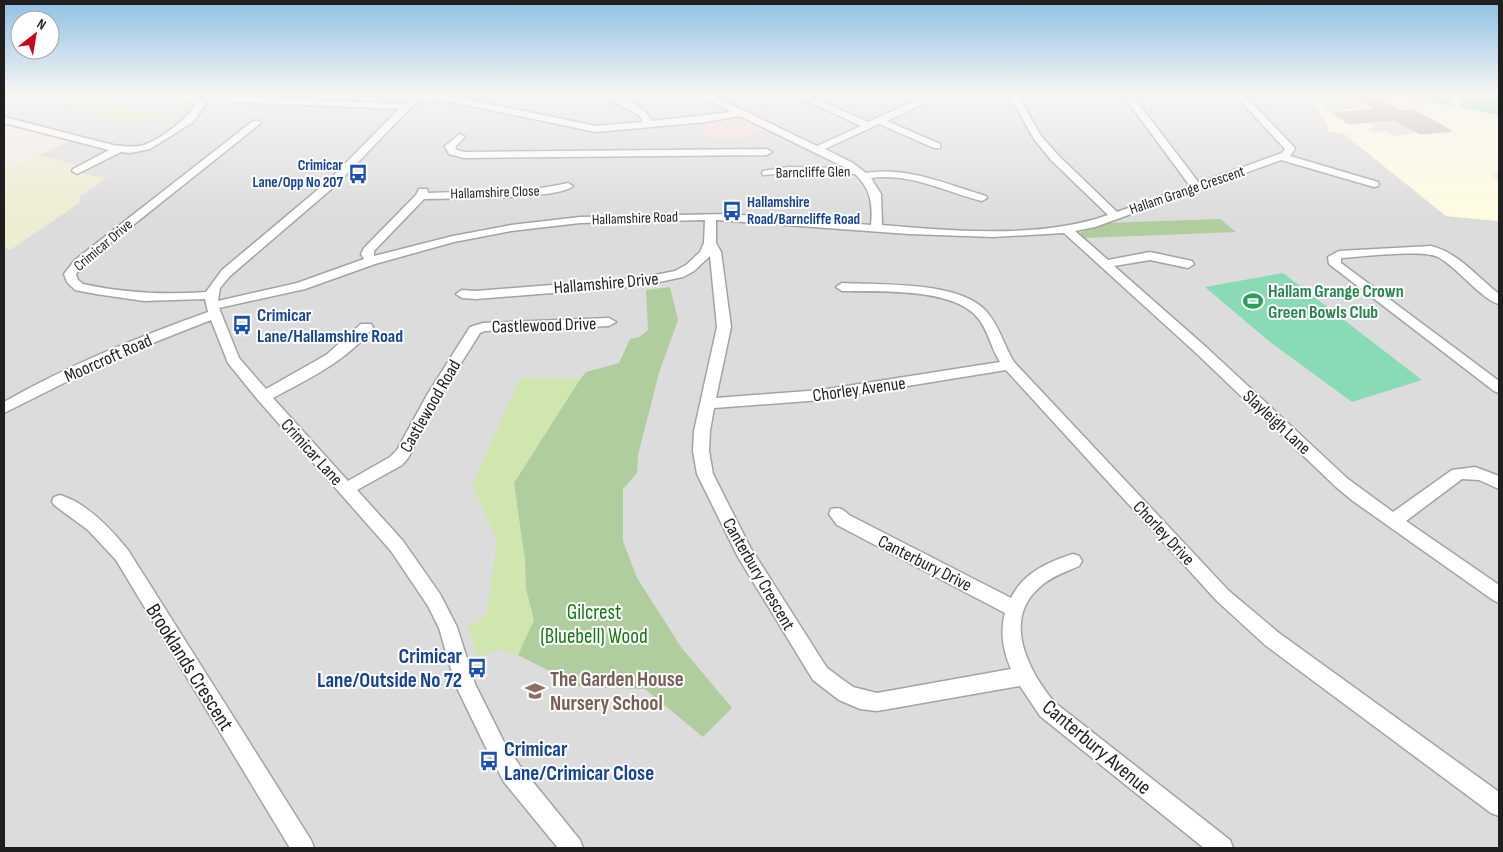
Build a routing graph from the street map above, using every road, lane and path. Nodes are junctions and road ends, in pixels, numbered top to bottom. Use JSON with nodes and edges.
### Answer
{"nodes":[{"id":1,"x":63,"y":135,"type":"edge"},
{"id":2,"x":166,"y":135,"type":"edge"},
{"id":3,"x":241,"y":135,"type":"edge"},
{"id":4,"x":382,"y":135,"type":"edge"},
{"id":5,"x":570,"y":135,"type":"edge"},
{"id":6,"x":612,"y":135,"type":"edge"},
{"id":7,"x":788,"y":135,"type":"edge"},
{"id":8,"x":850,"y":135,"type":"edge"},
{"id":9,"x":911,"y":135,"type":"edge"},
{"id":10,"x":1036,"y":135,"type":"edge"},
{"id":11,"x":1157,"y":135,"type":"edge"},
{"id":12,"x":1277,"y":135,"type":"edge"},
{"id":13,"x":460,"y":137,"type":"dead end"},
{"id":14,"x":589,"y":141,"type":"junction"},
{"id":15,"x":937,"y":146,"type":"dead end"},
{"id":16,"x":119,"y":149,"type":"junction"},
{"id":17,"x":818,"y":149,"type":"junction"},
{"id":18,"x":1290,"y":149,"type":"junction"},
{"id":19,"x":767,"y":152,"type":"dead end"},
{"id":20,"x":1280,"y":157,"type":"junction"},
{"id":21,"x":1305,"y":163,"type":"junction"},
{"id":22,"x":77,"y":171,"type":"dead end"},
{"id":23,"x":767,"y":173,"type":"dead end"},
{"id":24,"x":861,"y":173,"type":"junction"},
{"id":25,"x":1374,"y":184,"type":"dead end"},
{"id":26,"x":568,"y":186,"type":"dead end"},
{"id":27,"x":1197,"y":188,"type":"junction"},
{"id":28,"x":982,"y":198,"type":"dead end"},
{"id":29,"x":1115,"y":216,"type":"junction"},
{"id":30,"x":711,"y":217,"type":"junction"},
{"id":31,"x":876,"y":228,"type":"junction"},
{"id":32,"x":1068,"y":230,"type":"junction"},
{"id":33,"x":710,"y":252,"type":"junction"},
{"id":34,"x":371,"y":261,"type":"junction"},
{"id":35,"x":1106,"y":264,"type":"junction"},
{"id":36,"x":1188,"y":264,"type":"dead end"},
{"id":37,"x":842,"y":287,"type":"dead end"},
{"id":38,"x":462,"y":294,"type":"dead end"},
{"id":39,"x":1499,"y":300,"type":"edge"},
{"id":40,"x":212,"y":305,"type":"junction"},
{"id":41,"x":609,"y":322,"type":"dead end"},
{"id":42,"x":366,"y":327,"type":"dead end"},
{"id":43,"x":478,"y":328,"type":"joint"},
{"id":44,"x":1009,"y":365,"type":"junction"},
{"id":45,"x":1499,"y":388,"type":"edge"},
{"id":46,"x":263,"y":396,"type":"junction"},
{"id":47,"x":708,"y":403,"type":"junction"},
{"id":48,"x":4,"y":408,"type":"edge"},
{"id":49,"x":1499,"y":483,"type":"edge"},
{"id":50,"x":346,"y":489,"type":"junction"},
{"id":51,"x":60,"y":501,"type":"dead end"},
{"id":52,"x":837,"y":514,"type":"dead end"},
{"id":53,"x":1393,"y":521,"type":"junction"},
{"id":54,"x":1073,"y":561,"type":"dead end"},
{"id":55,"x":1499,"y":596,"type":"edge"},
{"id":56,"x":1015,"y":610,"type":"junction"},
{"id":57,"x":1024,"y":677,"type":"junction"},
{"id":58,"x":1499,"y":805,"type":"edge"},
{"id":59,"x":303,"y":848,"type":"edge"},
{"id":60,"x":572,"y":848,"type":"edge"},
{"id":61,"x":1222,"y":848,"type":"edge"}],
"edges":[{"from":1,"to":16,"type":"street"},
{"from":2,"to":16,"type":"street"},
{"from":3,"to":40,"type":"street","name":"Crimicar Drive"},
{"from":4,"to":40,"type":"street"},
{"from":5,"to":14,"type":"street"},
{"from":6,"to":14,"type":"street"},
{"from":7,"to":17,"type":"street"},
{"from":8,"to":17,"type":"street"},
{"from":9,"to":15,"type":"street"},
{"from":10,"to":29,"type":"street"},
{"from":11,"to":27,"type":"street"},
{"from":12,"to":18,"type":"street"},
{"from":13,"to":14,"type":"street"},
{"from":14,"to":19,"type":"street"},
{"from":16,"to":22,"type":"street"},
{"from":17,"to":24,"type":"street"},
{"from":18,"to":20,"type":"street","name":"Hallam Grange Crescent"},
{"from":18,"to":21,"type":"street"},
{"from":20,"to":21,"type":"street"},
{"from":20,"to":27,"type":"street","name":"Hallam Grange Crescent"},
{"from":21,"to":25,"type":"street"},
{"from":23,"to":24,"type":"street","name":"Barncliffe Glen"},
{"from":24,"to":28,"type":"street","name":"Barncliffe Glen"},
{"from":24,"to":31,"type":"street"},
{"from":26,"to":34,"type":"street","name":"Hallamshire Close"},
{"from":27,"to":29,"type":"street","name":"Hallam Grange Crescent"},
{"from":29,"to":32,"type":"street","name":"Hallam Grange Crescent"},
{"from":30,"to":31,"type":"street","name":"Hallamshire Road"},
{"from":30,"to":33,"type":"street"},
{"from":30,"to":34,"type":"street","name":"Hallamshire Road"},
{"from":31,"to":32,"type":"street","name":"Hallamshire Road"},
{"from":32,"to":35,"type":"street","name":"Slayleigh Lane"},
{"from":33,"to":38,"type":"street","name":"Hallamshire Drive"},
{"from":33,"to":47,"type":"street","name":"Canterbury Crescent"},
{"from":34,"to":40,"type":"street","name":"Hallamshire Road"},
{"from":35,"to":36,"type":"street"},
{"from":35,"to":53,"type":"street","name":"Slayleigh Lane"},
{"from":37,"to":44,"type":"street","name":"Chorley Drive"},
{"from":39,"to":45,"type":"street"},
{"from":40,"to":46,"type":"street","name":"Crimicar Lane"},
{"from":40,"to":48,"type":"street","name":"Moorcroft Road"},
{"from":41,"to":43,"type":"street","name":"Castlewood Drive"},
{"from":42,"to":46,"type":"street"},
{"from":43,"to":50,"type":"street","name":"Castlewood Road"},
{"from":44,"to":47,"type":"street","name":"Chorley Avenue"},
{"from":44,"to":58,"type":"street","name":"Chorley Drive"},
{"from":46,"to":50,"type":"street","name":"Crimicar Lane"},
{"from":47,"to":57,"type":"street","name":"Canterbury Crescent"},
{"from":49,"to":53,"type":"street"},
{"from":50,"to":60,"type":"street","name":"Crimicar Lane"},
{"from":51,"to":59,"type":"street","name":"Brooklands Crescent"},
{"from":52,"to":56,"type":"street","name":"Canterbury Drive"},
{"from":53,"to":55,"type":"street","name":"Slayleigh Lane"},
{"from":54,"to":56,"type":"street","name":"Canterbury Avenue"},
{"from":56,"to":57,"type":"street","name":"Canterbury Avenue"},
{"from":57,"to":61,"type":"street","name":"Canterbury Avenue"}]}
